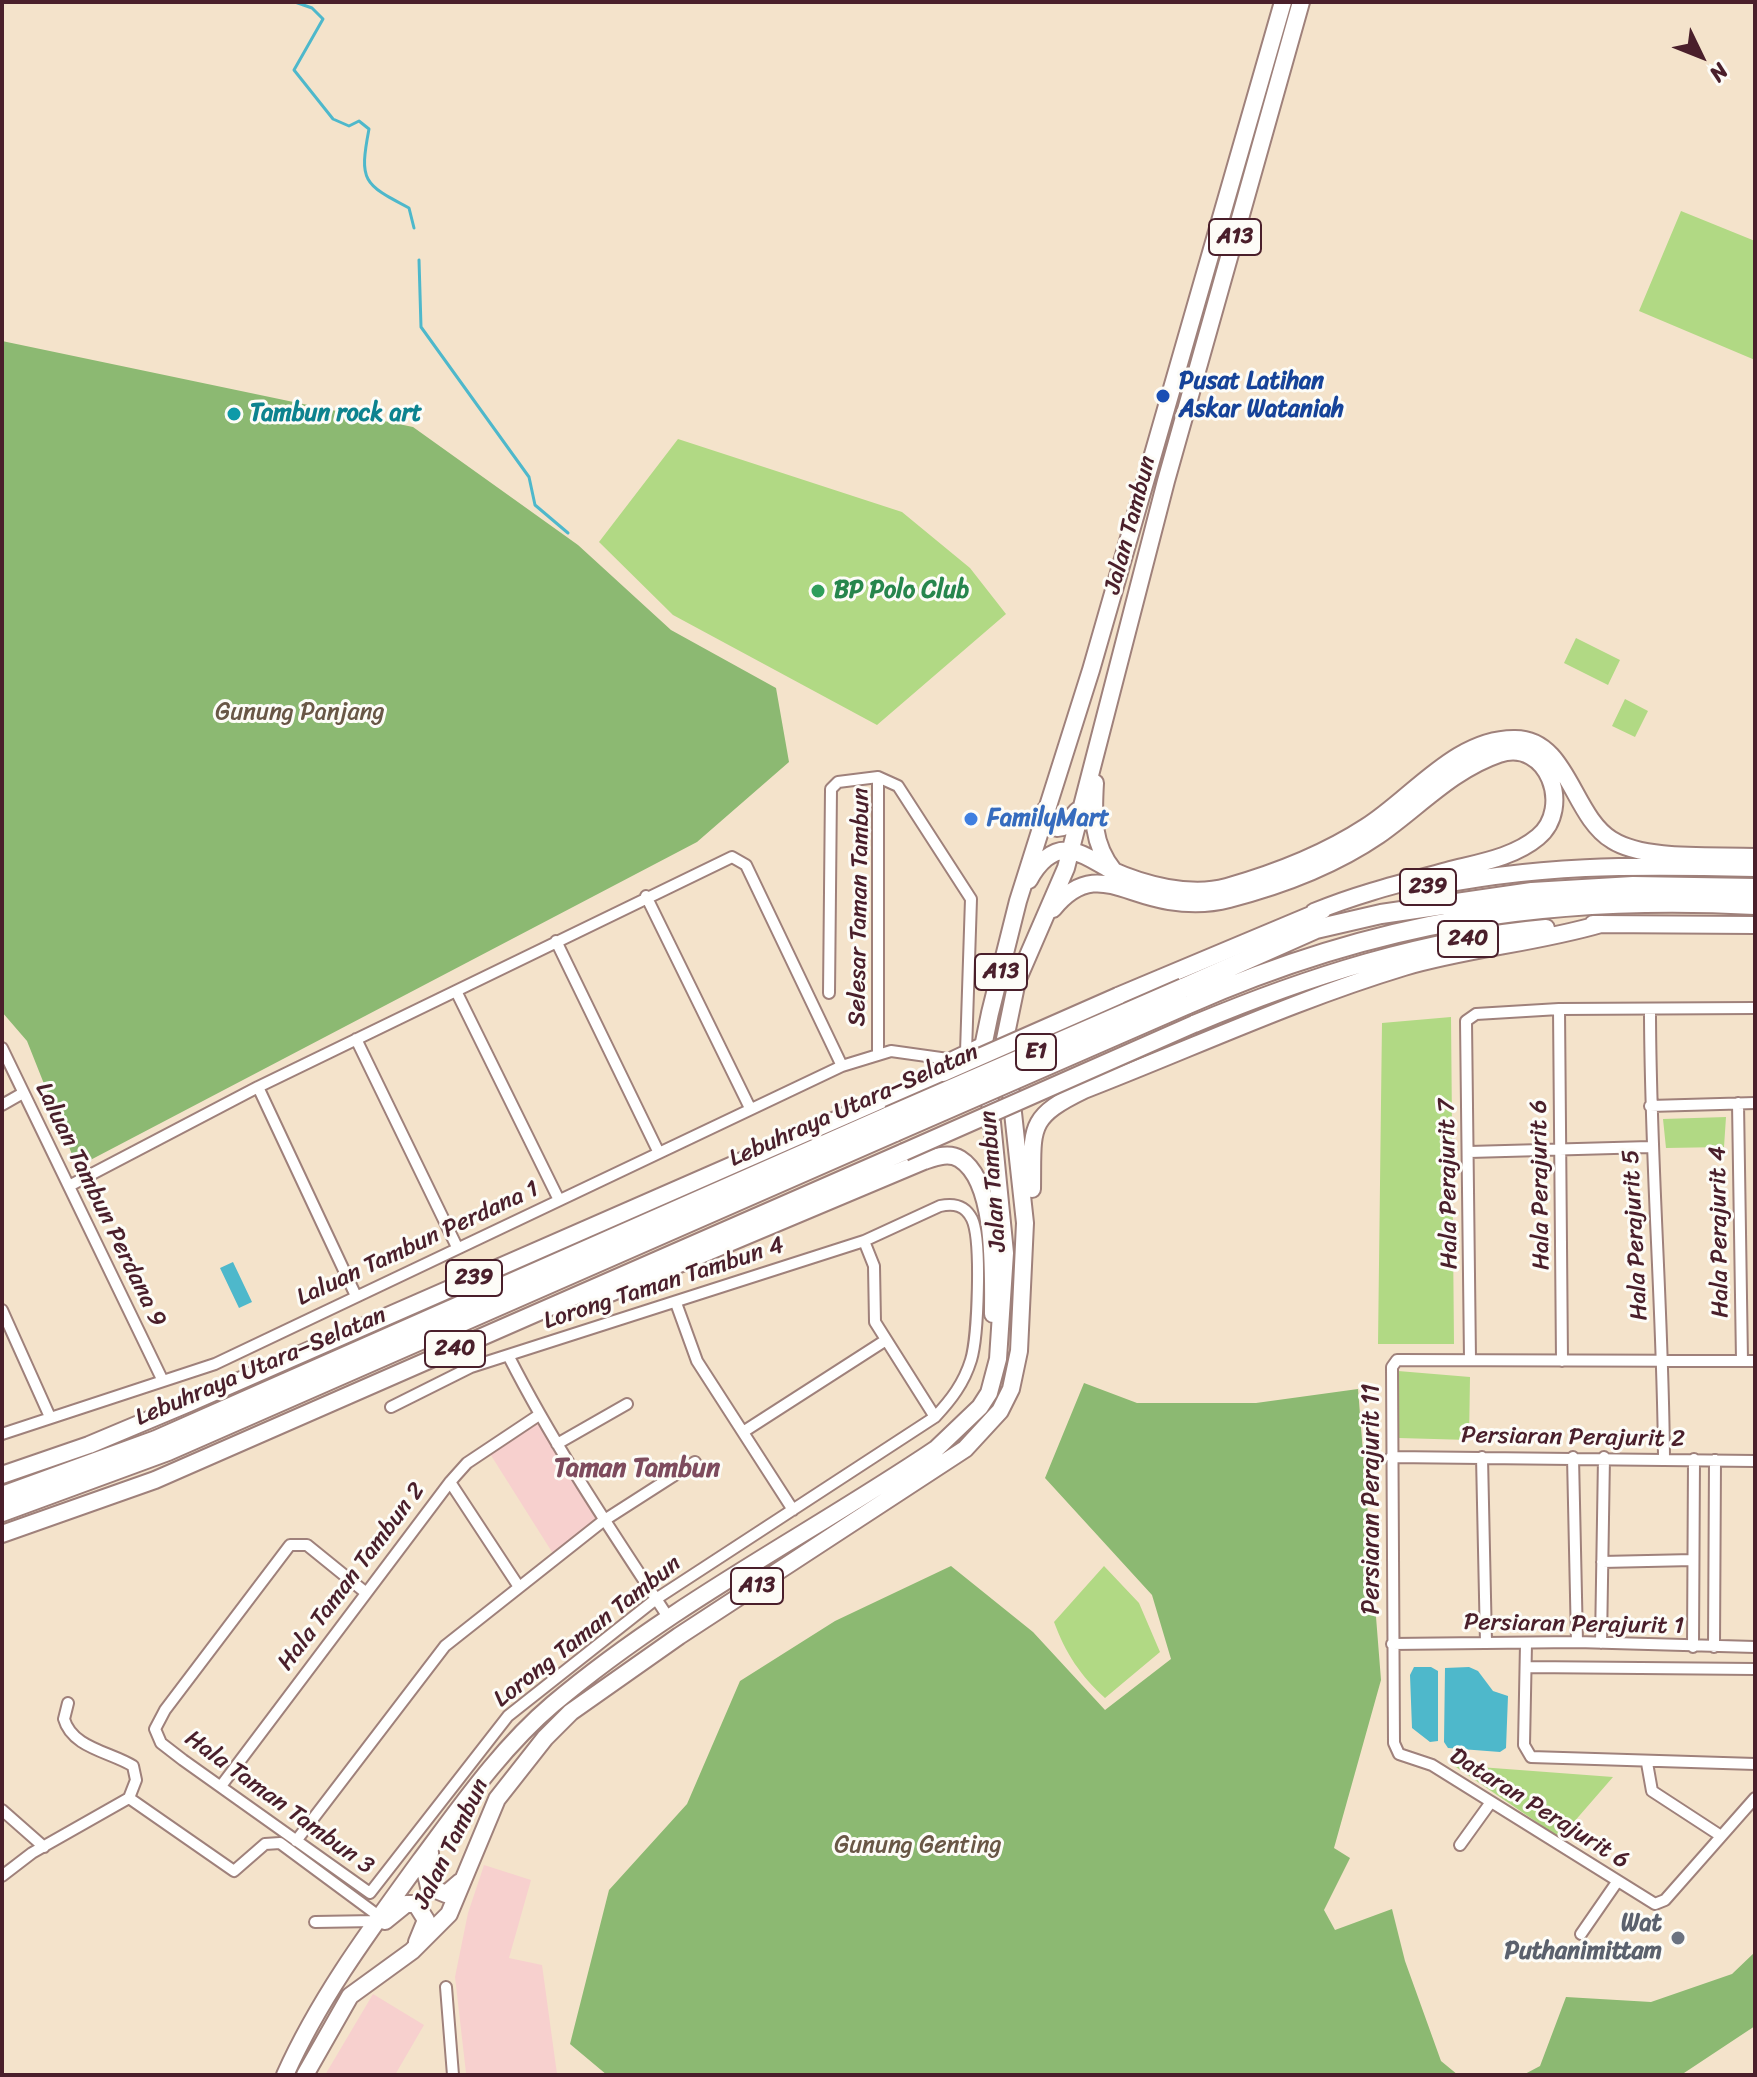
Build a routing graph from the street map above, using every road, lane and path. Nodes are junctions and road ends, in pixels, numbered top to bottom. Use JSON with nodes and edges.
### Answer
{"nodes":[{"id":1,"x":1283,"y":2,"type":"edge"},
{"id":2,"x":1301,"y":2,"type":"edge"},
{"id":3,"x":1169,"y":398,"type":"junction"},
{"id":4,"x":1167,"y":477,"type":"junction"},
{"id":5,"x":1125,"y":552,"type":"junction"},
{"id":6,"x":1102,"y":721,"type":"junction"},
{"id":7,"x":878,"y":777,"type":"junction"},
{"id":8,"x":1085,"y":795,"type":"junction"},
{"id":9,"x":1046,"y":809,"type":"junction"},
{"id":10,"x":1071,"y":851,"type":"junction"},
{"id":11,"x":1755,"y":857,"type":"edge"},
{"id":12,"x":1755,"y":868,"type":"edge"},
{"id":13,"x":1114,"y":871,"type":"junction"},
{"id":14,"x":1755,"y":888,"type":"edge"},
{"id":15,"x":646,"y":896,"type":"junction"},
{"id":16,"x":1019,"y":900,"type":"junction"},
{"id":17,"x":1755,"y":905,"type":"edge"},
{"id":18,"x":1314,"y":912,"type":"junction"},
{"id":19,"x":1601,"y":924,"type":"junction"},
{"id":20,"x":1755,"y":925,"type":"edge"},
{"id":21,"x":1040,"y":926,"type":"junction"},
{"id":22,"x":556,"y":941,"type":"junction"},
{"id":23,"x":456,"y":991,"type":"junction"},
{"id":24,"x":829,"y":993,"type":"dead end"},
{"id":25,"x":1185,"y":997,"type":"junction"},
{"id":26,"x":1755,"y":1008,"type":"edge"},
{"id":27,"x":1559,"y":1009,"type":"junction"},
{"id":28,"x":1650,"y":1009,"type":"junction"},
{"id":29,"x":356,"y":1039,"type":"junction"},
{"id":30,"x":984,"y":1042,"type":"junction"},
{"id":31,"x":2,"y":1048,"type":"edge"},
{"id":32,"x":966,"y":1052,"type":"junction"},
{"id":33,"x":878,"y":1054,"type":"junction"},
{"id":34,"x":842,"y":1066,"type":"junction"},
{"id":35,"x":258,"y":1087,"type":"junction"},
{"id":36,"x":23,"y":1093,"type":"junction"},
{"id":37,"x":1738,"y":1103,"type":"junction"},
{"id":38,"x":1755,"y":1103,"type":"edge"},
{"id":39,"x":2,"y":1105,"type":"edge"},
{"id":40,"x":1650,"y":1106,"type":"junction"},
{"id":41,"x":750,"y":1108,"type":"junction"},
{"id":42,"x":892,"y":1124,"type":"junction"},
{"id":43,"x":1650,"y":1147,"type":"junction"},
{"id":44,"x":1560,"y":1148,"type":"junction"},
{"id":45,"x":658,"y":1151,"type":"junction"},
{"id":46,"x":1469,"y":1152,"type":"junction"},
{"id":47,"x":69,"y":1186,"type":"junction"},
{"id":48,"x":559,"y":1200,"type":"junction"},
{"id":49,"x":951,"y":1204,"type":"joint"},
{"id":50,"x":1025,"y":1223,"type":"junction"},
{"id":51,"x":864,"y":1241,"type":"junction"},
{"id":52,"x":457,"y":1247,"type":"junction"},
{"id":53,"x":356,"y":1296,"type":"junction"},
{"id":54,"x":676,"y":1303,"type":"junction"},
{"id":55,"x":2,"y":1310,"type":"edge"},
{"id":56,"x":886,"y":1340,"type":"junction"},
{"id":57,"x":509,"y":1357,"type":"junction"},
{"id":58,"x":998,"y":1359,"type":"junction"},
{"id":59,"x":1470,"y":1359,"type":"junction"},
{"id":60,"x":1562,"y":1361,"type":"junction"},
{"id":61,"x":1663,"y":1361,"type":"junction"},
{"id":62,"x":1742,"y":1361,"type":"junction"},
{"id":63,"x":1755,"y":1361,"type":"edge"},
{"id":64,"x":418,"y":1365,"type":"junction"},
{"id":65,"x":162,"y":1379,"type":"junction"},
{"id":66,"x":627,"y":1404,"type":"dead end"},
{"id":67,"x":391,"y":1407,"type":"dead end"},
{"id":68,"x":539,"y":1415,"type":"junction"},
{"id":69,"x":50,"y":1417,"type":"junction"},
{"id":70,"x":935,"y":1417,"type":"junction"},
{"id":71,"x":743,"y":1432,"type":"junction"},
{"id":72,"x":2,"y":1434,"type":"edge"},
{"id":73,"x":557,"y":1444,"type":"junction"},
{"id":74,"x":1391,"y":1457,"type":"junction"},
{"id":75,"x":1482,"y":1457,"type":"junction"},
{"id":76,"x":1573,"y":1457,"type":"junction"},
{"id":77,"x":1604,"y":1457,"type":"junction"},
{"id":78,"x":1664,"y":1459,"type":"junction"},
{"id":79,"x":1694,"y":1459,"type":"junction"},
{"id":80,"x":1715,"y":1460,"type":"junction"},
{"id":81,"x":1755,"y":1461,"type":"edge"},
{"id":82,"x":695,"y":1462,"type":"dead end"},
{"id":83,"x":2,"y":1475,"type":"edge"},
{"id":84,"x":450,"y":1482,"type":"junction"},
{"id":85,"x":2,"y":1496,"type":"edge"},
{"id":86,"x":793,"y":1510,"type":"junction"},
{"id":87,"x":2,"y":1512,"type":"edge"},
{"id":88,"x":603,"y":1521,"type":"junction"},
{"id":89,"x":2,"y":1534,"type":"edge"},
{"id":90,"x":1693,"y":1560,"type":"junction"},
{"id":91,"x":1602,"y":1562,"type":"junction"},
{"id":92,"x":519,"y":1587,"type":"junction"},
{"id":93,"x":365,"y":1592,"type":"junction"},
{"id":94,"x":656,"y":1599,"type":"junction"},
{"id":95,"x":670,"y":1620,"type":"junction"},
{"id":96,"x":1577,"y":1642,"type":"junction"},
{"id":97,"x":1486,"y":1643,"type":"junction"},
{"id":98,"x":1601,"y":1643,"type":"junction"},
{"id":99,"x":1392,"y":1644,"type":"junction"},
{"id":100,"x":1526,"y":1644,"type":"junction"},
{"id":101,"x":1693,"y":1647,"type":"junction"},
{"id":102,"x":1714,"y":1647,"type":"junction"},
{"id":103,"x":1755,"y":1647,"type":"edge"},
{"id":104,"x":1526,"y":1667,"type":"junction"},
{"id":105,"x":1755,"y":1669,"type":"edge"},
{"id":106,"x":68,"y":1703,"type":"dead end"},
{"id":107,"x":1394,"y":1743,"type":"joint"},
{"id":108,"x":1647,"y":1763,"type":"junction"},
{"id":109,"x":1755,"y":1764,"type":"edge"},
{"id":110,"x":221,"y":1786,"type":"junction"},
{"id":111,"x":129,"y":1798,"type":"junction"},
{"id":112,"x":1755,"y":1798,"type":"edge"},
{"id":113,"x":1491,"y":1802,"type":"junction"},
{"id":114,"x":2,"y":1810,"type":"edge"},
{"id":115,"x":1721,"y":1836,"type":"junction"},
{"id":116,"x":296,"y":1841,"type":"junction"},
{"id":117,"x":433,"y":1844,"type":"junction"},
{"id":118,"x":1460,"y":1845,"type":"dead end"},
{"id":119,"x":44,"y":1847,"type":"junction"},
{"id":120,"x":471,"y":1868,"type":"junction"},
{"id":121,"x":2,"y":1876,"type":"edge"},
{"id":122,"x":1617,"y":1882,"type":"junction"},
{"id":123,"x":375,"y":1890,"type":"joint"},
{"id":124,"x":378,"y":1919,"type":"junction"},
{"id":125,"x":315,"y":1922,"type":"dead end"},
{"id":126,"x":1581,"y":1934,"type":"dead end"},
{"id":127,"x":361,"y":1944,"type":"junction"},
{"id":128,"x":412,"y":1951,"type":"junction"},
{"id":129,"x":446,"y":1987,"type":"dead end"},
{"id":130,"x":285,"y":2075,"type":"edge"},
{"id":131,"x":305,"y":2075,"type":"edge"},
{"id":132,"x":453,"y":2075,"type":"edge"}],
"edges":[{"from":1,"to":3,"type":"main road","name":"Jalan Tambun","number":"A13"},
{"from":2,"to":4,"type":"main road","name":"Jalan Tambun","number":"A13"},
{"from":3,"to":4,"type":"main road"},
{"from":3,"to":5,"type":"main road","name":"Jalan Tambun","number":"A13"},
{"from":4,"to":5,"type":"main road"},
{"from":4,"to":6,"type":"main road","name":"Jalan Tambun","number":"A13"},
{"from":5,"to":9,"type":"main road","name":"Jalan Tambun","number":"A13"},
{"from":6,"to":8,"type":"main road","name":"Jalan Tambun","number":"A13"},
{"from":6,"to":13,"type":"main road"},
{"from":7,"to":24,"type":"street"},
{"from":7,"to":32,"type":"street","name":"Selesar Taman Tambun"},
{"from":7,"to":33,"type":"street","name":"Selesar Taman Tambun"},
{"from":8,"to":9,"type":"main road"},
{"from":8,"to":10,"type":"main road","name":"Jalan Tambun","number":"A13"},
{"from":9,"to":16,"type":"main road","name":"Jalan Tambun","number":"A13"},
{"from":10,"to":13,"type":"main road"},
{"from":10,"to":16,"type":"main road"},
{"from":10,"to":21,"type":"main road","name":"Jalan Tambun","number":"A13"},
{"from":11,"to":13,"type":"main road"},
{"from":12,"to":18,"type":"main road","number":"239"},
{"from":14,"to":25,"type":"highway","name":"Lebuhraya Utara–Selatan","number":"E1"},
{"from":15,"to":22,"type":"street"},
{"from":15,"to":34,"type":"street"},
{"from":15,"to":41,"type":"street"},
{"from":16,"to":30,"type":"main road","name":"Jalan Tambun","number":"A13"},
{"from":17,"to":25,"type":"highway","name":"Lebuhraya Utara–Selatan","number":"E1"},
{"from":18,"to":21,"type":"main road"},
{"from":18,"to":83,"type":"main road","number":"239","bridge":true},
{"from":19,"to":20,"type":"main road","number":"240"},
{"from":19,"to":50,"type":"main road"},
{"from":19,"to":64,"type":"main road","number":"240","bridge":true},
{"from":21,"to":50,"type":"main road","name":"Jalan Tambun","number":"A13"},
{"from":22,"to":23,"type":"street"},
{"from":22,"to":45,"type":"street"},
{"from":23,"to":29,"type":"street"},
{"from":23,"to":48,"type":"street"},
{"from":25,"to":42,"type":"highway","name":"Lebuhraya Utara–Selatan","number":"E1","bridge":true},
{"from":26,"to":28,"type":"street"},
{"from":27,"to":28,"type":"street"},
{"from":27,"to":44,"type":"street","name":"Hala Perajurit 6"},
{"from":27,"to":46,"type":"street","name":"Hala Perajurit 7"},
{"from":28,"to":40,"type":"street","name":"Hala Perajurit 5"},
{"from":29,"to":35,"type":"street"},
{"from":29,"to":52,"type":"street"},
{"from":30,"to":32,"type":"street","name":"Laluan Tambun Perdana 1"},
{"from":30,"to":58,"type":"main road","name":"Jalan Tambun","number":"A13"},
{"from":31,"to":36,"type":"street","name":"Laluan Tambun Perdana 9"},
{"from":32,"to":33,"type":"street","name":"Laluan Tambun Perdana 1"},
{"from":33,"to":34,"type":"street","name":"Laluan Tambun Perdana 1"},
{"from":34,"to":41,"type":"street","name":"Laluan Tambun Perdana 1"},
{"from":35,"to":47,"type":"street"},
{"from":35,"to":53,"type":"street"},
{"from":36,"to":39,"type":"street"},
{"from":36,"to":47,"type":"street","name":"Laluan Tambun Perdana 9"},
{"from":37,"to":38,"type":"street"},
{"from":37,"to":40,"type":"street"},
{"from":37,"to":62,"type":"street","name":"Hala Perajurit 4"},
{"from":40,"to":43,"type":"street","name":"Hala Perajurit 5"},
{"from":41,"to":45,"type":"street","name":"Laluan Tambun Perdana 1"},
{"from":42,"to":85,"type":"highway","name":"Lebuhraya Utara–Selatan","number":"E1"},
{"from":42,"to":87,"type":"highway","name":"Lebuhraya Utara–Selatan","number":"E1"},
{"from":43,"to":44,"type":"street"},
{"from":43,"to":61,"type":"street","name":"Hala Perajurit 5"},
{"from":44,"to":46,"type":"street"},
{"from":44,"to":60,"type":"street","name":"Hala Perajurit 6"},
{"from":45,"to":48,"type":"street","name":"Laluan Tambun Perdana 1"},
{"from":46,"to":59,"type":"street","name":"Hala Perajurit 7"},
{"from":47,"to":65,"type":"street","name":"Laluan Tambun Perdana 9"},
{"from":48,"to":52,"type":"street","name":"Laluan Tambun Perdana 1"},
{"from":49,"to":51,"type":"street","name":"Lorong Taman Tambun 4"},
{"from":49,"to":70,"type":"street","name":"Lorong Taman Tambun"},
{"from":50,"to":120,"type":"main road","name":"Jalan Tambun","number":"A13"},
{"from":51,"to":54,"type":"street","name":"Lorong Taman Tambun 4"},
{"from":51,"to":56,"type":"street"},
{"from":52,"to":53,"type":"street","name":"Laluan Tambun Perdana 1"},
{"from":53,"to":65,"type":"street","name":"Laluan Tambun Perdana 1"},
{"from":54,"to":57,"type":"street","name":"Lorong Taman Tambun 4"},
{"from":54,"to":71,"type":"street"},
{"from":55,"to":69,"type":"street"},
{"from":56,"to":70,"type":"street"},
{"from":56,"to":71,"type":"street"},
{"from":57,"to":67,"type":"street","name":"Lorong Taman Tambun 4"},
{"from":57,"to":68,"type":"street"},
{"from":58,"to":64,"type":"main road"},
{"from":58,"to":95,"type":"main road","name":"Jalan Tambun","number":"A13"},
{"from":59,"to":60,"type":"street"},
{"from":59,"to":74,"type":"street","name":"Persiaran Perajurit 11"},
{"from":60,"to":61,"type":"street"},
{"from":61,"to":62,"type":"street"},
{"from":61,"to":78,"type":"street","name":"Hala Perajurit 5"},
{"from":62,"to":63,"type":"street"},
{"from":64,"to":89,"type":"main road","number":"240"},
{"from":65,"to":69,"type":"street","name":"Laluan Tambun Perdana 1"},
{"from":66,"to":73,"type":"street"},
{"from":68,"to":73,"type":"street"},
{"from":68,"to":84,"type":"street","name":"Hala Taman Tambun 2"},
{"from":69,"to":72,"type":"street","name":"Laluan Tambun Perdana 1"},
{"from":70,"to":86,"type":"street","name":"Lorong Taman Tambun"},
{"from":71,"to":86,"type":"street"},
{"from":73,"to":88,"type":"street"},
{"from":74,"to":75,"type":"street","name":"Persiaran Perajurit 2"},
{"from":74,"to":99,"type":"street","name":"Persiaran Perajurit 11"},
{"from":75,"to":76,"type":"street","name":"Persiaran Perajurit 2"},
{"from":75,"to":97,"type":"street"},
{"from":76,"to":77,"type":"street","name":"Persiaran Perajurit 2"},
{"from":76,"to":96,"type":"street"},
{"from":77,"to":78,"type":"street","name":"Persiaran Perajurit 2"},
{"from":77,"to":91,"type":"street"},
{"from":78,"to":79,"type":"street","name":"Persiaran Perajurit 2"},
{"from":79,"to":80,"type":"street","name":"Persiaran Perajurit 2"},
{"from":79,"to":90,"type":"street"},
{"from":80,"to":81,"type":"street","name":"Persiaran Perajurit 2"},
{"from":80,"to":102,"type":"street"},
{"from":82,"to":88,"type":"street"},
{"from":84,"to":92,"type":"street"},
{"from":84,"to":93,"type":"street","name":"Hala Taman Tambun 2"},
{"from":86,"to":94,"type":"street","name":"Lorong Taman Tambun"},
{"from":88,"to":92,"type":"street"},
{"from":88,"to":94,"type":"street"},
{"from":90,"to":91,"type":"street"},
{"from":90,"to":101,"type":"street"},
{"from":91,"to":98,"type":"street"},
{"from":92,"to":116,"type":"street"},
{"from":93,"to":110,"type":"street","name":"Hala Taman Tambun 2"},
{"from":93,"to":110,"type":"street","name":"Hala Taman Tambun 3"},
{"from":94,"to":95,"type":"street"},
{"from":94,"to":123,"type":"street","name":"Lorong Taman Tambun"},
{"from":95,"to":117,"type":"main road","name":"Jalan Tambun","number":"A13"},
{"from":96,"to":98,"type":"street","name":"Persiaran Perajurit 1"},
{"from":96,"to":100,"type":"street","name":"Persiaran Perajurit 1"},
{"from":97,"to":99,"type":"street","name":"Persiaran Perajurit 1"},
{"from":97,"to":100,"type":"street","name":"Persiaran Perajurit 1"},
{"from":98,"to":101,"type":"street","name":"Persiaran Perajurit 1"},
{"from":99,"to":107,"type":"street","name":"Persiaran Perajurit 11"},
{"from":100,"to":104,"type":"street"},
{"from":101,"to":102,"type":"street","name":"Persiaran Perajurit 1"},
{"from":102,"to":103,"type":"street","name":"Persiaran Perajurit 1"},
{"from":104,"to":105,"type":"street","name":"Persiaran Perajurit 1"},
{"from":104,"to":108,"type":"street"},
{"from":106,"to":111,"type":"street"},
{"from":107,"to":113,"type":"street","name":"Dataran Perajurit 6"},
{"from":108,"to":109,"type":"street"},
{"from":108,"to":115,"type":"street"},
{"from":110,"to":116,"type":"street","name":"Hala Taman Tambun 3"},
{"from":111,"to":119,"type":"street"},
{"from":111,"to":124,"type":"street"},
{"from":112,"to":115,"type":"street"},
{"from":113,"to":118,"type":"street"},
{"from":113,"to":122,"type":"street","name":"Dataran Perajurit 6"},
{"from":114,"to":119,"type":"street"},
{"from":115,"to":122,"type":"street","name":"Dataran Perajurit 6"},
{"from":116,"to":123,"type":"street","name":"Hala Taman Tambun 3"},
{"from":117,"to":120,"type":"main road"},
{"from":117,"to":124,"type":"main road","name":"Jalan Tambun","number":"A13"},
{"from":119,"to":121,"type":"street"},
{"from":120,"to":128,"type":"main road","name":"Jalan Tambun","number":"A13"},
{"from":122,"to":126,"type":"street"},
{"from":124,"to":125,"type":"street"},
{"from":124,"to":127,"type":"main road","name":"Jalan Tambun","number":"A13"},
{"from":127,"to":128,"type":"main road"},
{"from":127,"to":130,"type":"main road","name":"Jalan Tambun","number":"A13"},
{"from":128,"to":131,"type":"main road","name":"Jalan Tambun","number":"A13"},
{"from":129,"to":132,"type":"street"}]}
